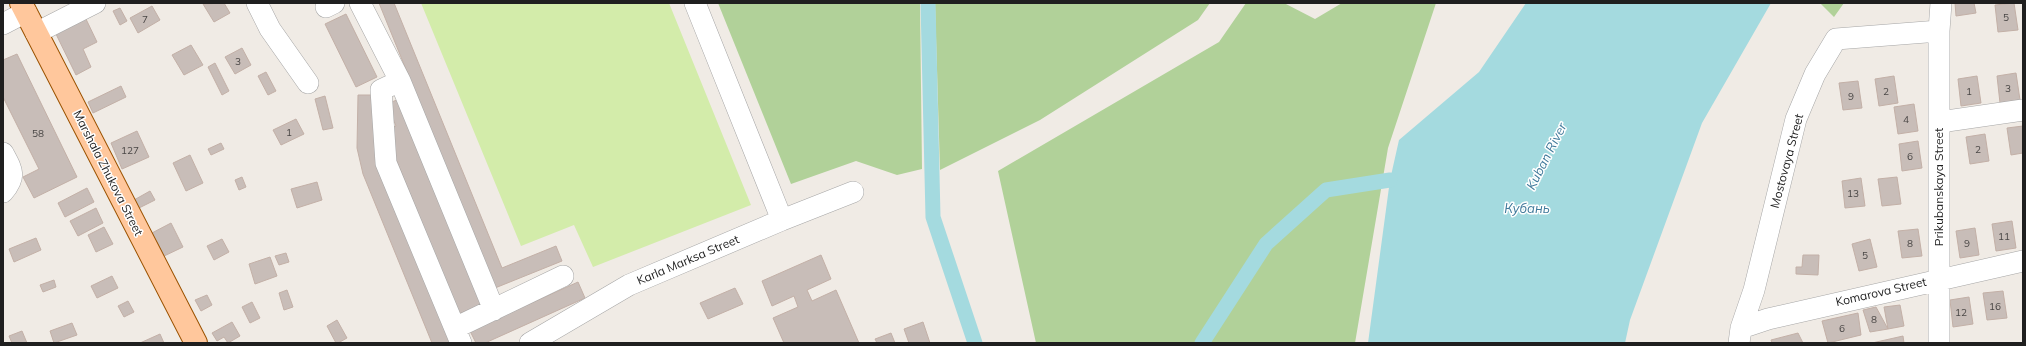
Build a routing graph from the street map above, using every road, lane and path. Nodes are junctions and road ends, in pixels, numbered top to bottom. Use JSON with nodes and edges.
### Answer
{"nodes":[{"id":1,"x":95,"y":3,"type":"edge"},
{"id":2,"x":257,"y":3,"type":"edge"},
{"id":3,"x":360,"y":3,"type":"edge"},
{"id":4,"x":695,"y":3,"type":"edge"},
{"id":5,"x":1941,"y":3,"type":"edge"},
{"id":6,"x":23,"y":8,"type":"edge"},
{"id":7,"x":3,"y":24,"type":"edge"},
{"id":8,"x":1939,"y":32,"type":"junction"},
{"id":9,"x":36,"y":33,"type":"junction"},
{"id":10,"x":400,"y":81,"type":"junction"},
{"id":11,"x":308,"y":83,"type":"dead end"},
{"id":12,"x":2023,"y":110,"type":"edge"},
{"id":13,"x":1940,"y":122,"type":"junction"},
{"id":14,"x":3,"y":153,"type":"edge"},
{"id":15,"x":3,"y":192,"type":"edge"},
{"id":16,"x":853,"y":192,"type":"dead end"},
{"id":17,"x":782,"y":220,"type":"junction"},
{"id":18,"x":2023,"y":261,"type":"edge"},
{"id":19,"x":562,"y":276,"type":"dead end"},
{"id":20,"x":1939,"y":279,"type":"junction"},
{"id":21,"x":494,"y":310,"type":"junction"},
{"id":22,"x":458,"y":335,"type":"edge"},
{"id":23,"x":1740,"y":336,"type":"edge"},
{"id":24,"x":196,"y":343,"type":"edge"},
{"id":25,"x":530,"y":343,"type":"edge"},
{"id":26,"x":1939,"y":343,"type":"edge"}],
"edges":[{"from":1,"to":9,"type":"street"},
{"from":2,"to":11,"type":"street"},
{"from":3,"to":10,"type":"street"},
{"from":4,"to":17,"type":"street"},
{"from":5,"to":8,"type":"street","name":"Prikubanskaya Street"},
{"from":6,"to":7,"type":"street"},
{"from":6,"to":9,"type":"main road","name":"Marshala Zhukova Street"},
{"from":8,"to":13,"type":"street","name":"Prikubanskaya Street"},
{"from":8,"to":23,"type":"street","name":"Mostovaya Street"},
{"from":9,"to":24,"type":"main road","name":"Marshala Zhukova Street"},
{"from":10,"to":21,"type":"street"},
{"from":10,"to":22,"type":"street"},
{"from":12,"to":13,"type":"street"},
{"from":13,"to":20,"type":"street","name":"Prikubanskaya Street"},
{"from":14,"to":15,"type":"street"},
{"from":16,"to":17,"type":"street","name":"Karla Marksa Street"},
{"from":17,"to":25,"type":"street","name":"Karla Marksa Street"},
{"from":18,"to":20,"type":"street","name":"Komarova Street"},
{"from":19,"to":21,"type":"street"},
{"from":20,"to":23,"type":"street","name":"Komarova Street"},
{"from":20,"to":26,"type":"street","name":"Prikubanskaya Street"},
{"from":21,"to":22,"type":"street"}]}
